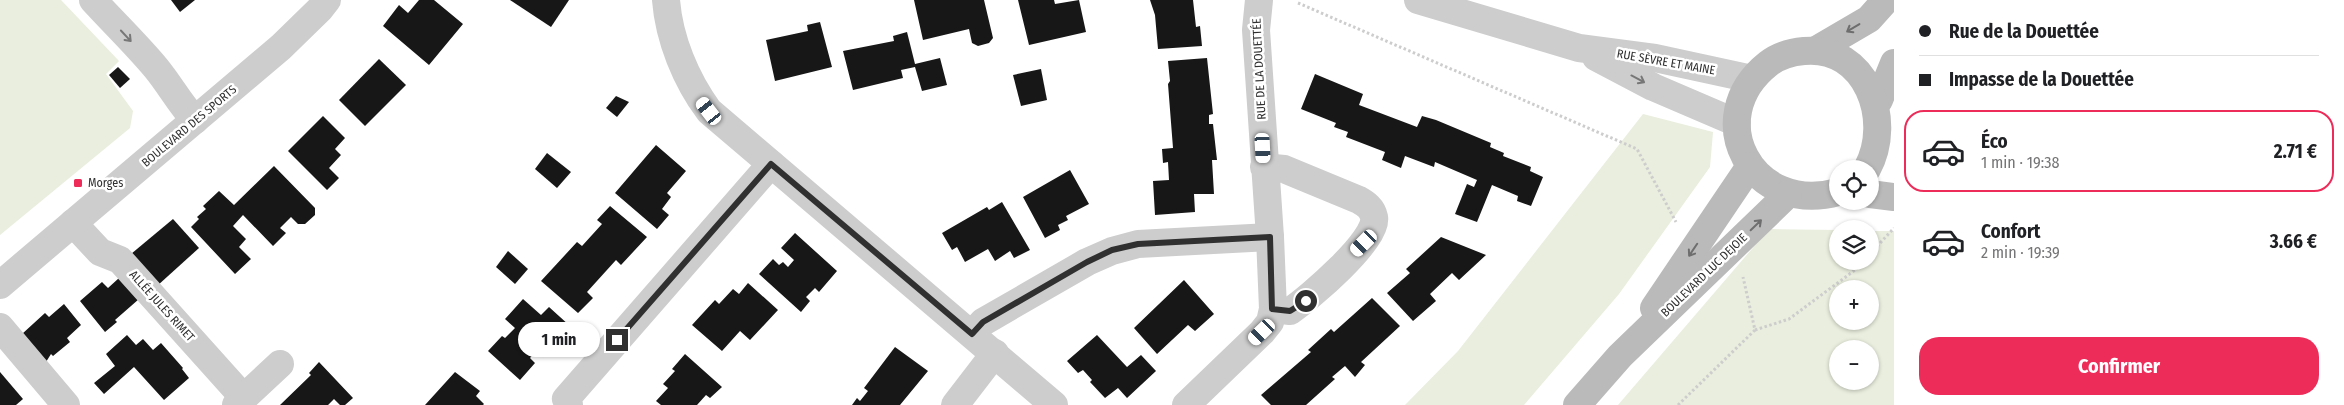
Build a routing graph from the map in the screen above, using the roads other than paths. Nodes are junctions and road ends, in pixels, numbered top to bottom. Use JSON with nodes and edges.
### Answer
{"nodes":[{"id":1,"x":93,"y":0,"type":"edge"},
{"id":2,"x":327,"y":0,"type":"edge"},
{"id":3,"x":666,"y":0,"type":"edge"},
{"id":4,"x":1259,"y":0,"type":"edge"},
{"id":5,"x":1418,"y":0,"type":"edge"},
{"id":6,"x":1886,"y":0,"type":"edge"},
{"id":7,"x":1579,"y":48,"type":"junction"},
{"id":8,"x":1816,"y":50,"type":"junction"},
{"id":9,"x":1894,"y":63,"type":"edge"},
{"id":10,"x":1752,"y":79,"type":"junction"},
{"id":11,"x":1879,"y":100,"type":"junction"},
{"id":12,"x":195,"y":120,"type":"junction"},
{"id":13,"x":1737,"y":123,"type":"junction"},
{"id":14,"x":1888,"y":134,"type":"edge"},
{"id":15,"x":1874,"y":160,"type":"edge"},
{"id":16,"x":771,"y":164,"type":"junction"},
{"id":17,"x":1750,"y":166,"type":"junction"},
{"id":18,"x":1264,"y":167,"type":"junction"},
{"id":19,"x":1788,"y":194,"type":"junction"},
{"id":20,"x":1829,"y":194,"type":"edge"},
{"id":21,"x":1879,"y":195,"type":"edge"},
{"id":22,"x":1894,"y":197,"type":"edge"},
{"id":23,"x":73,"y":223,"type":"junction"},
{"id":24,"x":1270,"y":237,"type":"junction"},
{"id":25,"x":0,"y":285,"type":"edge"},
{"id":26,"x":1272,"y":309,"type":"junction"},
{"id":27,"x":0,"y":327,"type":"edge"},
{"id":28,"x":972,"y":334,"type":"junction"},
{"id":29,"x":995,"y":353,"type":"junction"},
{"id":30,"x":1620,"y":356,"type":"junction"},
{"id":31,"x":280,"y":364,"type":"dead end"},
{"id":32,"x":240,"y":402,"type":"edge"},
{"id":33,"x":66,"y":405,"type":"edge"},
{"id":34,"x":569,"y":405,"type":"edge"},
{"id":35,"x":955,"y":405,"type":"edge"},
{"id":36,"x":1054,"y":405,"type":"edge"},
{"id":37,"x":1186,"y":405,"type":"edge"},
{"id":38,"x":1578,"y":405,"type":"edge"}],
"edges":[{"from":1,"to":12,"type":"street","one_way":true},
{"from":2,"to":12,"type":"street","name":"BOULEVARD DES SPORTS"},
{"from":3,"to":16,"type":"street"},
{"from":4,"to":18,"type":"street","name":"RUE DE LA DOUETTÉE"},
{"from":5,"to":7,"type":"street","name":"RUE SÈVRE ET MAINE"},
{"from":6,"to":8,"type":"main road","one_way":true},
{"from":7,"to":10,"type":"street","name":"RUE SÈVRE ET MAINE"},
{"from":7,"to":13,"type":"street","name":"RUE SÈVRE ET MAINE","one_way":true},
{"from":8,"to":10,"type":"main road"},
{"from":8,"to":11,"type":"main road"},
{"from":9,"to":11,"type":"main road"},
{"from":10,"to":13,"type":"main road"},
{"from":11,"to":14,"type":"main road"},
{"from":12,"to":23,"type":"street","name":"BOULEVARD DES SPORTS"},
{"from":13,"to":17,"type":"main road"},
{"from":14,"to":15,"type":"main road"},
{"from":16,"to":28,"type":"street"},
{"from":16,"to":34,"type":"street"},
{"from":17,"to":19,"type":"main road"},
{"from":17,"to":30,"type":"main road","name":"BOULEVARD LUC DEJOIE","one_way":true},
{"from":18,"to":24,"type":"street","name":"RUE DE LA DOUETTÉE"},
{"from":18,"to":26,"type":"street"},
{"from":19,"to":20,"type":"main road"},
{"from":30,"to":19,"type":"main road","name":"BOULEVARD LUC DEJOIE","one_way":true},
{"from":21,"to":22,"type":"main road"},
{"from":23,"to":25,"type":"street","name":"BOULEVARD DES SPORTS"},
{"from":23,"to":32,"type":"street","name":"ALLÉE JULES RIMET"},
{"from":24,"to":26,"type":"street","name":"RUE DE LA DOUETTÉE"},
{"from":24,"to":28,"type":"street"},
{"from":26,"to":37,"type":"street","name":"RUE DE LA DOUETTÉE"},
{"from":27,"to":33,"type":"street"},
{"from":28,"to":29,"type":"street"},
{"from":29,"to":35,"type":"street"},
{"from":29,"to":36,"type":"street"},
{"from":30,"to":38,"type":"main road","name":"BOULEVARD LUC DEJOIE"},
{"from":31,"to":32,"type":"street","name":"ALLÉE JULES RIMET"}]}
